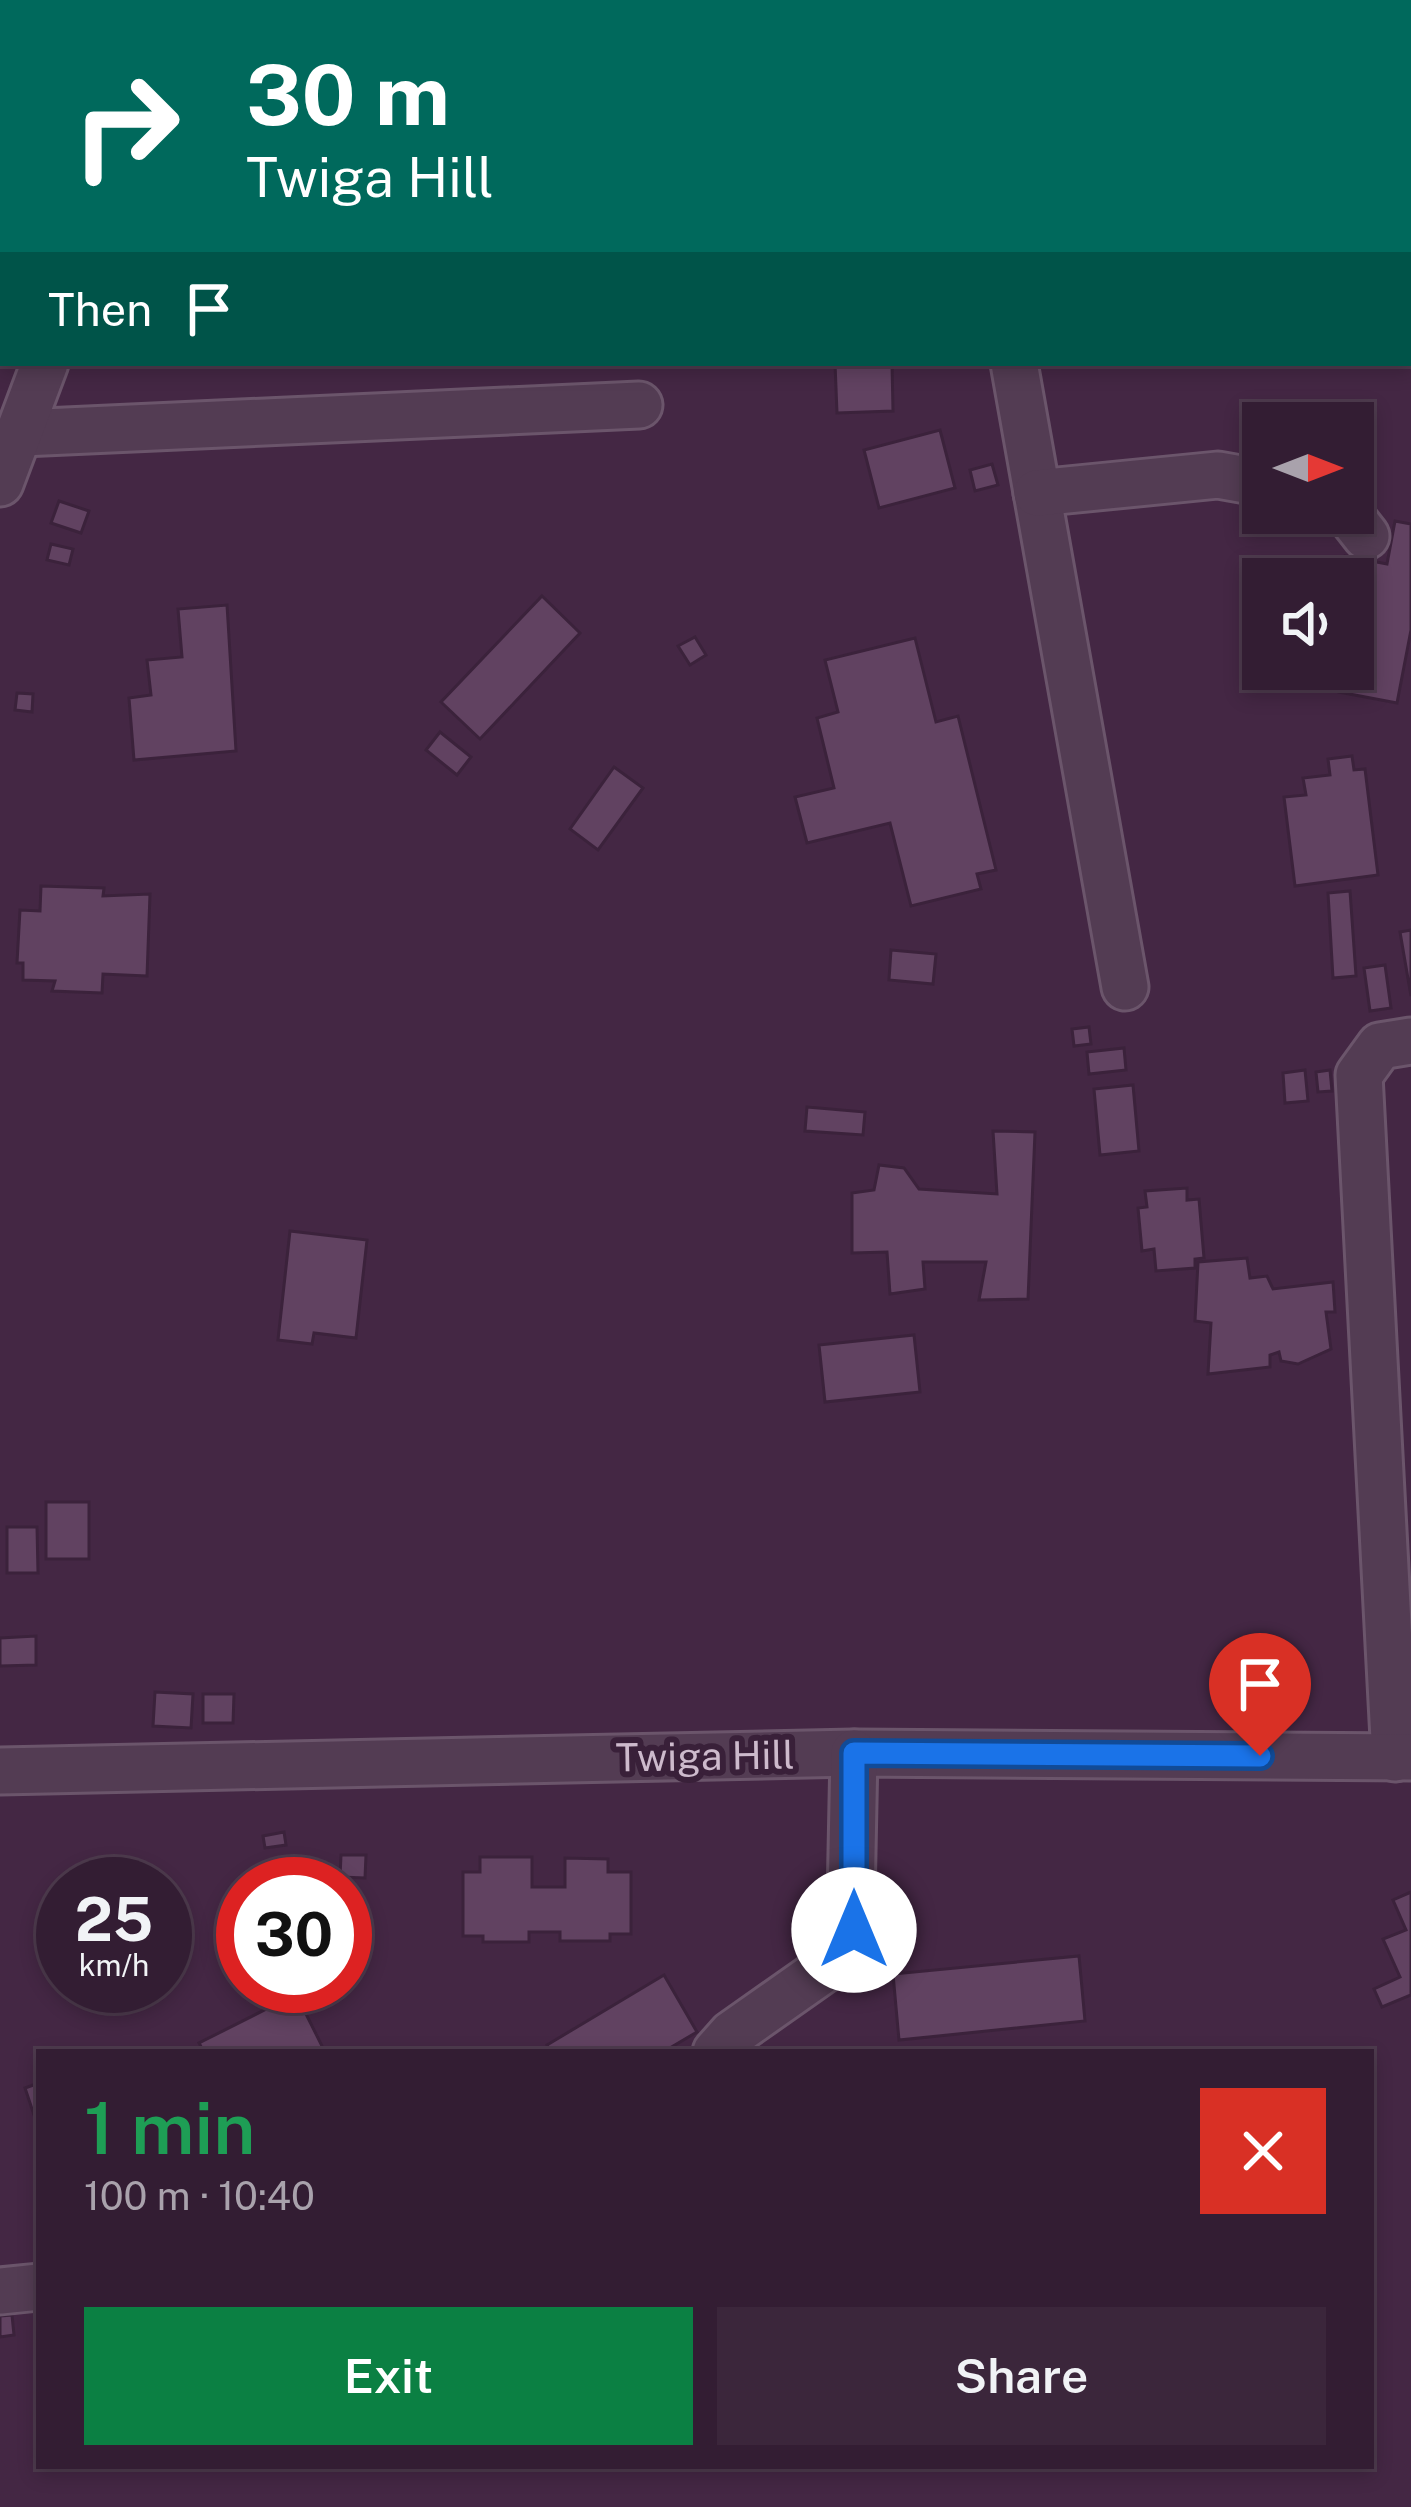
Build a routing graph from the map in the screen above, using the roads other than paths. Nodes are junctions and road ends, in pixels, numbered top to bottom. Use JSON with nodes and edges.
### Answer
{"nodes":[{"id":1,"x":44,"y":366,"type":"edge"},
{"id":2,"x":1015,"y":366,"type":"edge"},
{"id":3,"x":639,"y":405,"type":"dead end"},
{"id":4,"x":22,"y":434,"type":"junction"},
{"id":5,"x":1242,"y":479,"type":"edge"},
{"id":6,"x":0,"y":483,"type":"edge"},
{"id":7,"x":1037,"y":493,"type":"junction"},
{"id":8,"x":1125,"y":987,"type":"dead end"},
{"id":9,"x":1411,"y":1041,"type":"edge"},
{"id":10,"x":854,"y":1753,"type":"junction"},
{"id":11,"x":1403,"y":1757,"type":"edge"},
{"id":12,"x":0,"y":1771,"type":"edge"},
{"id":13,"x":719,"y":2049,"type":"edge"},
{"id":14,"x":36,"y":2287,"type":"edge"},
{"id":15,"x":0,"y":2291,"type":"edge"}],
"edges":[{"from":1,"to":4,"type":"street"},
{"from":2,"to":7,"type":"street"},
{"from":3,"to":4,"type":"street"},
{"from":4,"to":6,"type":"street"},
{"from":5,"to":7,"type":"street"},
{"from":7,"to":8,"type":"street"},
{"from":9,"to":11,"type":"street"},
{"from":10,"to":11,"type":"street","name":"Twiga Hill"},
{"from":10,"to":12,"type":"street","name":"Twiga Hill"},
{"from":10,"to":13,"type":"street"},
{"from":14,"to":15,"type":"street"}]}
